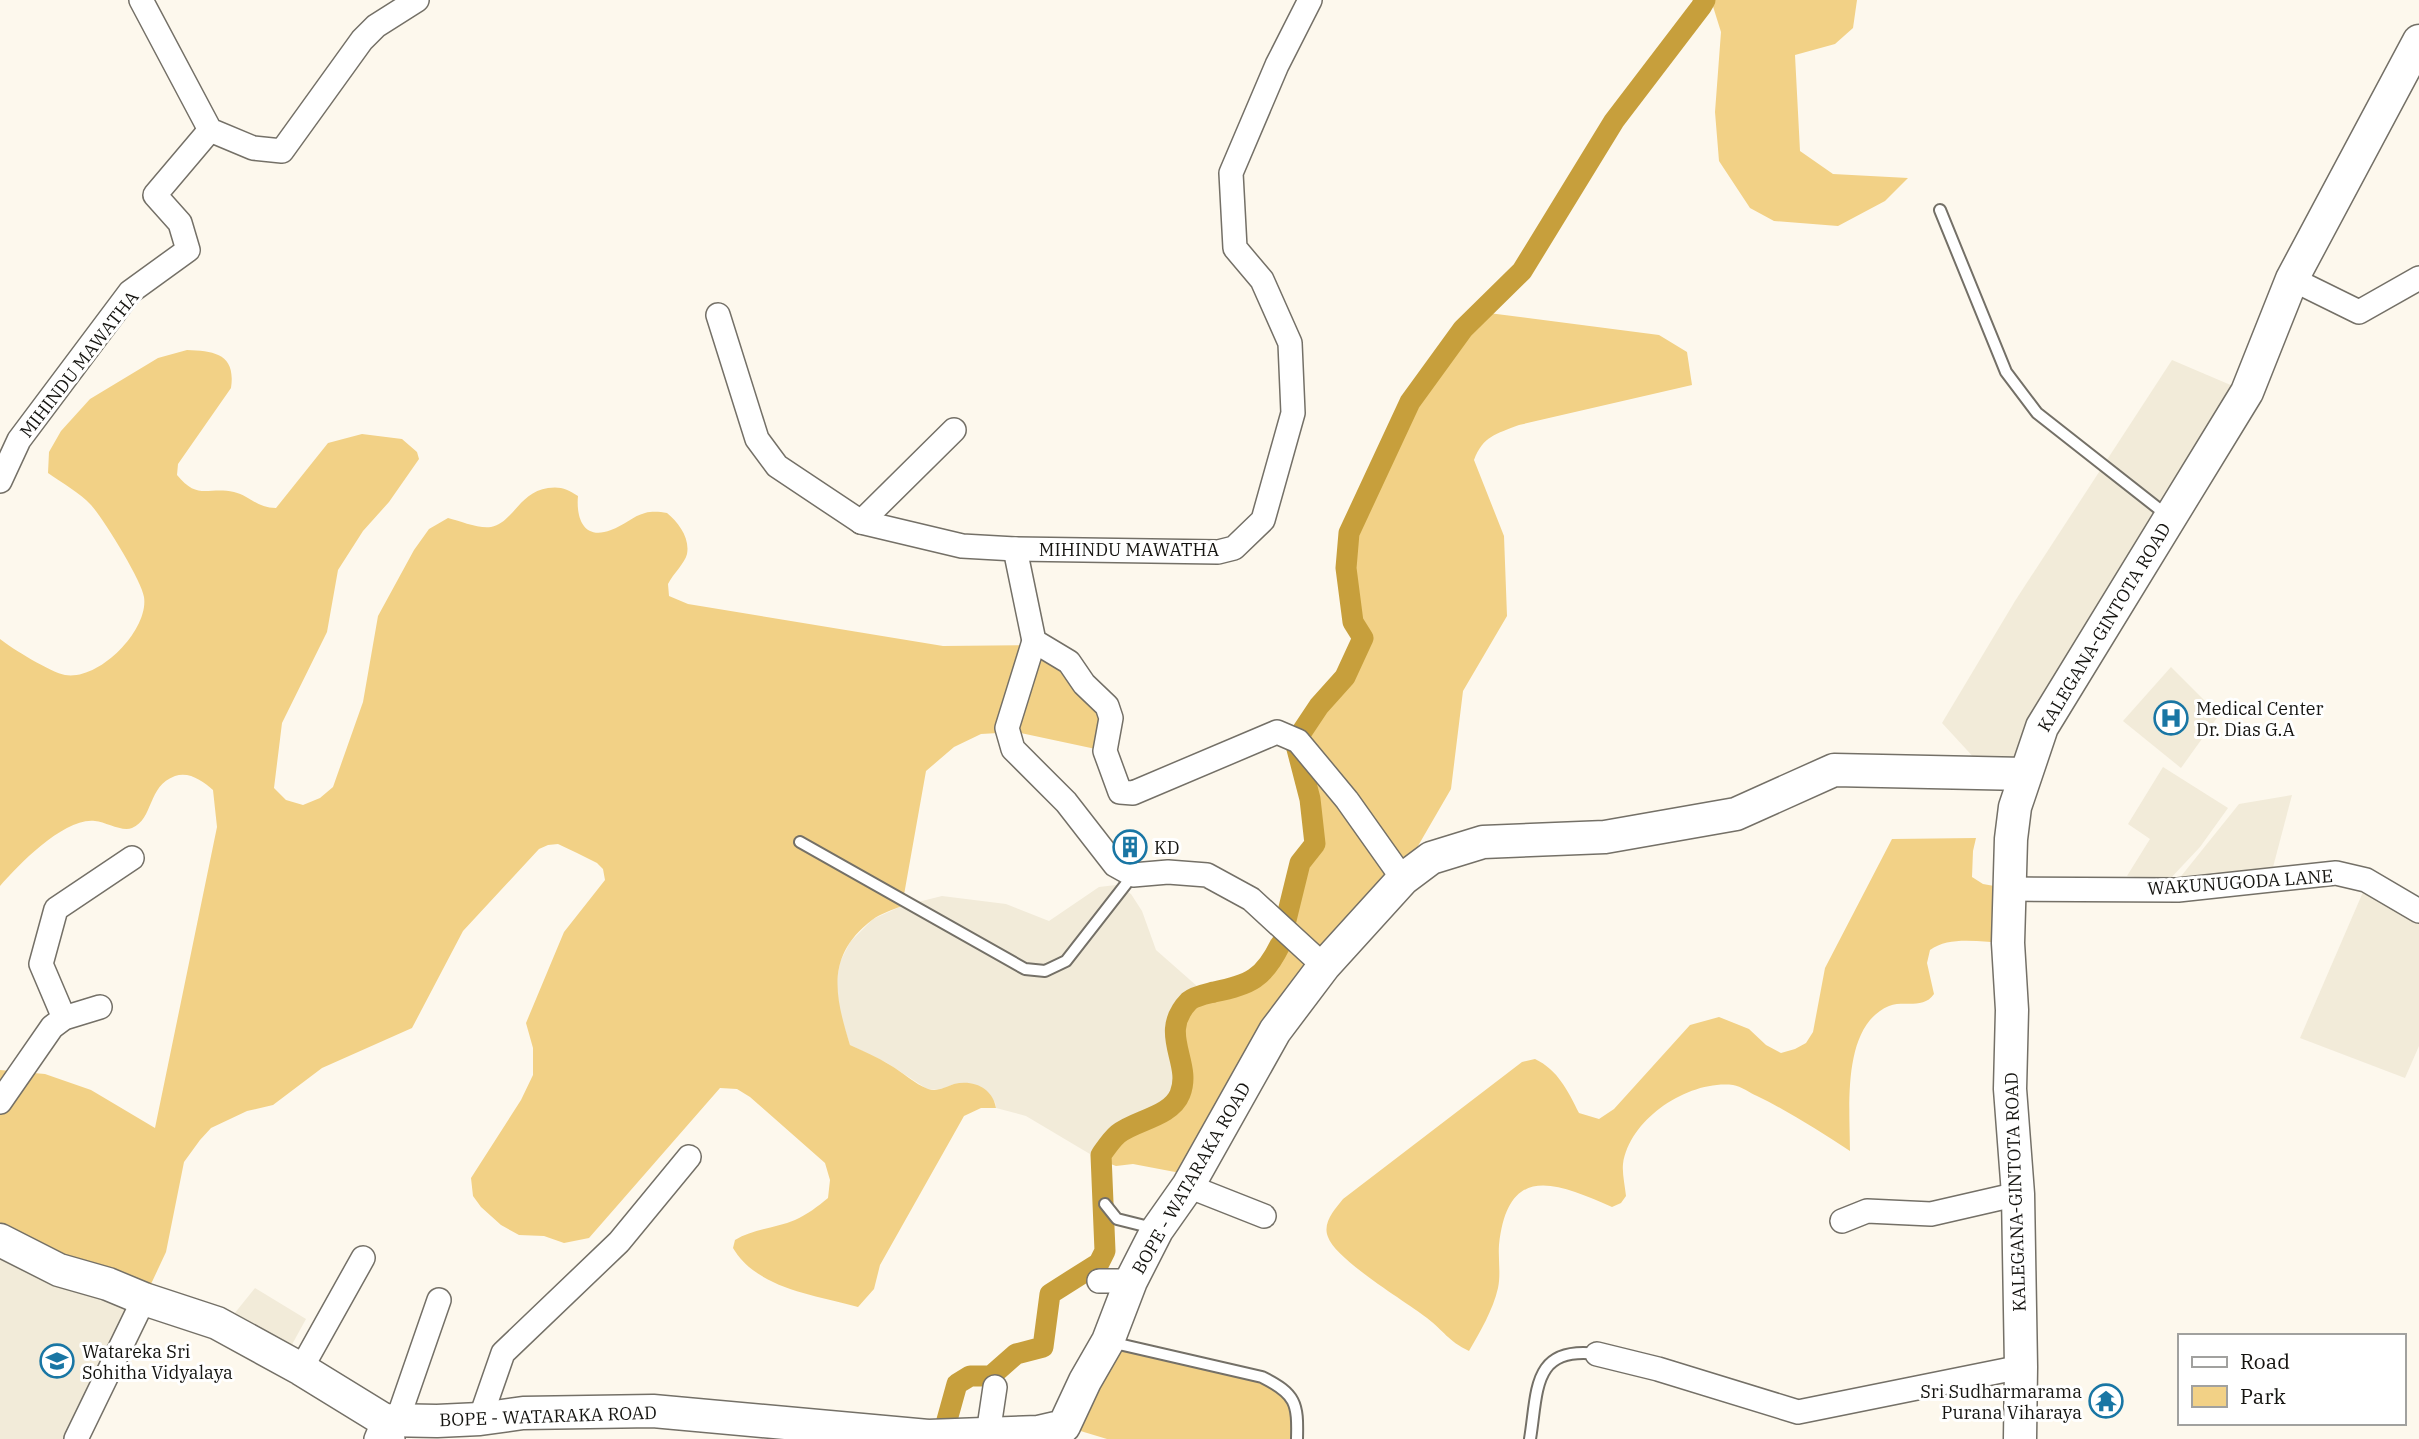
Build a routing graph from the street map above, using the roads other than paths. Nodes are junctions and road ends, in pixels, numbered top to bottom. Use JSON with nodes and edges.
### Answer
{"nodes":[{"id":1,"x":141,"y":0,"type":"edge"},
{"id":2,"x":417,"y":0,"type":"edge"},
{"id":3,"x":1310,"y":0,"type":"edge"},
{"id":4,"x":2418,"y":45,"type":"edge"},
{"id":5,"x":210,"y":130,"type":"junction"},
{"id":6,"x":1940,"y":210,"type":"dead end"},
{"id":7,"x":2419,"y":278,"type":"edge"},
{"id":8,"x":2292,"y":279,"type":"junction"},
{"id":9,"x":718,"y":315,"type":"dead end"},
{"id":10,"x":954,"y":430,"type":"dead end"},
{"id":11,"x":0,"y":481,"type":"edge"},
{"id":12,"x":2170,"y":518,"type":"junction"},
{"id":13,"x":861,"y":522,"type":"junction"},
{"id":14,"x":1014,"y":549,"type":"junction"},
{"id":15,"x":1034,"y":641,"type":"junction"},
{"id":16,"x":2025,"y":774,"type":"junction"},
{"id":17,"x":800,"y":842,"type":"dead end"},
{"id":18,"x":132,"y":858,"type":"dead end"},
{"id":19,"x":1133,"y":875,"type":"junction"},
{"id":20,"x":1403,"y":879,"type":"junction"},
{"id":21,"x":2011,"y":889,"type":"junction"},
{"id":22,"x":2419,"y":911,"type":"edge"},
{"id":23,"x":1324,"y":966,"type":"junction"},
{"id":24,"x":100,"y":1007,"type":"dead end"},
{"id":25,"x":64,"y":1018,"type":"junction"},
{"id":26,"x":0,"y":1102,"type":"edge"},
{"id":27,"x":689,"y":1157,"type":"dead end"},
{"id":28,"x":1188,"y":1186,"type":"junction"},
{"id":29,"x":2018,"y":1194,"type":"junction"},
{"id":30,"x":1105,"y":1204,"type":"dead end"},
{"id":31,"x":1264,"y":1216,"type":"dead end"},
{"id":32,"x":1842,"y":1221,"type":"dead end"},
{"id":33,"x":1157,"y":1230,"type":"junction"},
{"id":34,"x":0,"y":1240,"type":"edge"},
{"id":35,"x":363,"y":1258,"type":"dead end"},
{"id":36,"x":1099,"y":1281,"type":"dead end"},
{"id":37,"x":1131,"y":1281,"type":"junction"},
{"id":38,"x":144,"y":1299,"type":"junction"},
{"id":39,"x":439,"y":1300,"type":"dead end"},
{"id":40,"x":1108,"y":1341,"type":"junction"},
{"id":41,"x":1597,"y":1354,"type":"joint"},
{"id":42,"x":2021,"y":1367,"type":"junction"},
{"id":43,"x":301,"y":1369,"type":"junction"},
{"id":44,"x":995,"y":1387,"type":"dead end"},
{"id":45,"x":480,"y":1419,"type":"junction"},
{"id":46,"x":387,"y":1430,"type":"edge"},
{"id":47,"x":1061,"y":1433,"type":"edge"},
{"id":48,"x":988,"y":1434,"type":"junction"},
{"id":49,"x":76,"y":1439,"type":"edge"},
{"id":50,"x":1297,"y":1439,"type":"edge"},
{"id":51,"x":1530,"y":1439,"type":"edge"},
{"id":52,"x":2020,"y":1439,"type":"edge"}],
"edges":[{"from":1,"to":5,"type":"street"},
{"from":2,"to":5,"type":"street"},
{"from":3,"to":14,"type":"street","name":"MIHINDU MAWATHA"},
{"from":4,"to":8,"type":"street","name":"KALEGANA-GINTOTA ROAD"},
{"from":5,"to":11,"type":"street","name":"MIHINDU MAWATHA"},
{"from":6,"to":12,"type":"lane"},
{"from":7,"to":8,"type":"street"},
{"from":8,"to":12,"type":"street","name":"KALEGANA-GINTOTA ROAD"},
{"from":9,"to":13,"type":"street","name":"MIHINDU MAWATHA"},
{"from":10,"to":13,"type":"street"},
{"from":12,"to":16,"type":"street","name":"KALEGANA-GINTOTA ROAD"},
{"from":13,"to":14,"type":"street","name":"MIHINDU MAWATHA"},
{"from":14,"to":15,"type":"street"},
{"from":15,"to":19,"type":"street"},
{"from":15,"to":20,"type":"street"},
{"from":16,"to":20,"type":"street","name":"BOPE - WATARAKA ROAD"},
{"from":16,"to":21,"type":"street","name":"KALEGANA-GINTOTA ROAD"},
{"from":17,"to":19,"type":"lane"},
{"from":18,"to":25,"type":"street"},
{"from":19,"to":23,"type":"street"},
{"from":20,"to":23,"type":"street","name":"BOPE - WATARAKA ROAD"},
{"from":21,"to":22,"type":"street","name":"WAKUNUGODA LANE"},
{"from":21,"to":29,"type":"street","name":"KALEGANA-GINTOTA ROAD"},
{"from":23,"to":28,"type":"street","name":"BOPE - WATARAKA ROAD"},
{"from":24,"to":25,"type":"street"},
{"from":25,"to":26,"type":"street"},
{"from":27,"to":45,"type":"street"},
{"from":28,"to":31,"type":"street"},
{"from":28,"to":33,"type":"street","name":"BOPE - WATARAKA ROAD"},
{"from":29,"to":32,"type":"street"},
{"from":29,"to":42,"type":"street","name":"KALEGANA-GINTOTA ROAD"},
{"from":30,"to":33,"type":"lane"},
{"from":33,"to":37,"type":"street","name":"BOPE - WATARAKA ROAD"},
{"from":34,"to":38,"type":"street"},
{"from":35,"to":43,"type":"street"},
{"from":36,"to":37,"type":"street"},
{"from":37,"to":40,"type":"street","name":"BOPE - WATARAKA ROAD"},
{"from":38,"to":43,"type":"street"},
{"from":38,"to":49,"type":"street"},
{"from":39,"to":46,"type":"street"},
{"from":40,"to":47,"type":"street","name":"BOPE - WATARAKA ROAD"},
{"from":40,"to":50,"type":"lane"},
{"from":41,"to":42,"type":"street"},
{"from":41,"to":51,"type":"lane"},
{"from":42,"to":52,"type":"street","name":"KALEGANA-GINTOTA ROAD"},
{"from":43,"to":46,"type":"street"},
{"from":44,"to":48,"type":"street"},
{"from":45,"to":46,"type":"street","name":"BOPE - WATARAKA ROAD"},
{"from":45,"to":48,"type":"street","name":"BOPE - WATARAKA ROAD"},
{"from":47,"to":48,"type":"street","name":"BOPE - WATARAKA ROAD"}]}
